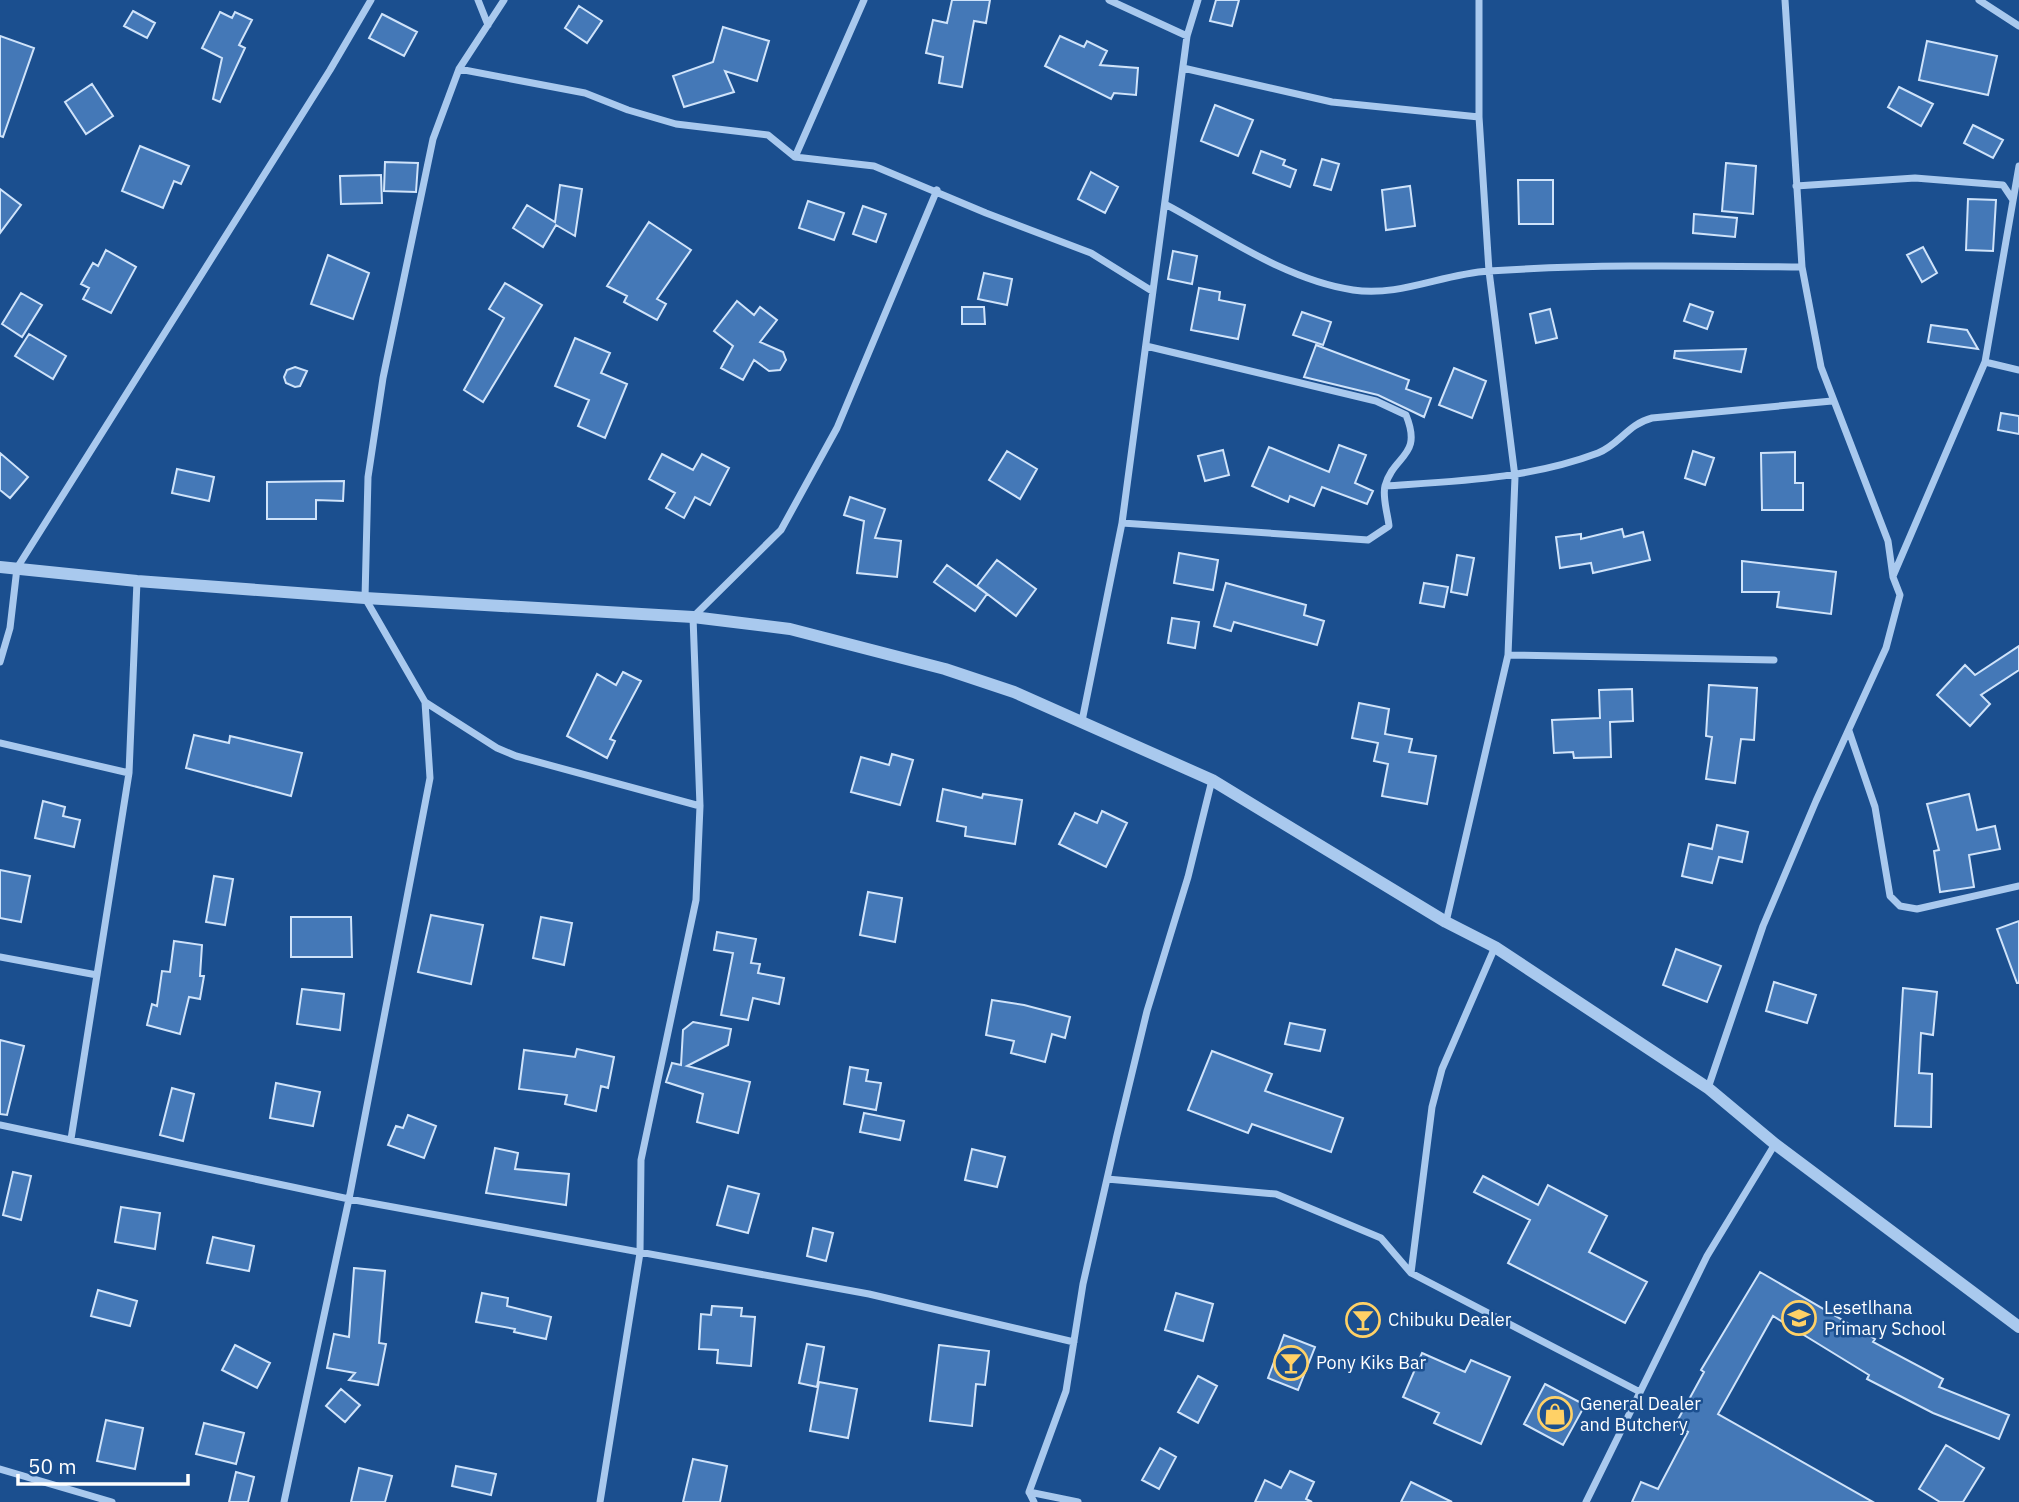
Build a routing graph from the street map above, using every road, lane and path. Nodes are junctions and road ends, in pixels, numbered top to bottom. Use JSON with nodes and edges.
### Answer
{"nodes":[{"id":1,"x":371,"y":0,"type":"edge"},
{"id":2,"x":478,"y":0,"type":"edge"},
{"id":3,"x":504,"y":0,"type":"edge"},
{"id":4,"x":864,"y":0,"type":"edge"},
{"id":5,"x":1108,"y":0,"type":"edge"},
{"id":6,"x":1198,"y":0,"type":"edge"},
{"id":7,"x":1479,"y":0,"type":"edge"},
{"id":8,"x":1784,"y":0,"type":"edge"},
{"id":9,"x":1979,"y":0,"type":"edge"},
{"id":10,"x":488,"y":26,"type":"junction"},
{"id":11,"x":2019,"y":26,"type":"edge"},
{"id":12,"x":1187,"y":36,"type":"junction"},
{"id":13,"x":1183,"y":68,"type":"junction"},
{"id":14,"x":459,"y":69,"type":"junction"},
{"id":15,"x":1479,"y":117,"type":"junction"},
{"id":16,"x":795,"y":157,"type":"junction"},
{"id":17,"x":2019,"y":166,"type":"edge"},
{"id":18,"x":1796,"y":186,"type":"junction"},
{"id":19,"x":937,"y":190,"type":"junction"},
{"id":20,"x":2013,"y":200,"type":"junction"},
{"id":21,"x":1165,"y":204,"type":"junction"},
{"id":22,"x":1802,"y":267,"type":"junction"},
{"id":23,"x":1489,"y":271,"type":"junction"},
{"id":24,"x":1152,"y":291,"type":"junction"},
{"id":25,"x":1146,"y":346,"type":"junction"},
{"id":26,"x":1985,"y":362,"type":"junction"},
{"id":27,"x":2019,"y":370,"type":"edge"},
{"id":28,"x":1832,"y":401,"type":"junction"},
{"id":29,"x":1515,"y":477,"type":"junction"},
{"id":30,"x":1385,"y":486,"type":"junction"},
{"id":31,"x":1122,"y":523,"type":"junction"},
{"id":32,"x":0,"y":567,"type":"edge"},
{"id":33,"x":17,"y":568,"type":"junction"},
{"id":34,"x":1893,"y":577,"type":"junction"},
{"id":35,"x":137,"y":581,"type":"junction"},
{"id":36,"x":365,"y":598,"type":"junction"},
{"id":37,"x":693,"y":617,"type":"junction"},
{"id":38,"x":1508,"y":655,"type":"junction"},
{"id":39,"x":1773,"y":660,"type":"dead end"},
{"id":40,"x":0,"y":662,"type":"edge"},
{"id":41,"x":425,"y":702,"type":"junction"},
{"id":42,"x":1082,"y":721,"type":"junction"},
{"id":43,"x":1849,"y":730,"type":"junction"},
{"id":44,"x":0,"y":743,"type":"edge"},
{"id":45,"x":129,"y":773,"type":"junction"},
{"id":46,"x":1212,"y":780,"type":"junction"},
{"id":47,"x":700,"y":806,"type":"junction"},
{"id":48,"x":2019,"y":886,"type":"edge"},
{"id":49,"x":1446,"y":922,"type":"junction"},
{"id":50,"x":1495,"y":947,"type":"junction"},
{"id":51,"x":0,"y":957,"type":"edge"},
{"id":52,"x":97,"y":975,"type":"junction"},
{"id":53,"x":1708,"y":1088,"type":"junction"},
{"id":54,"x":0,"y":1125,"type":"edge"},
{"id":55,"x":71,"y":1139,"type":"junction"},
{"id":56,"x":1775,"y":1144,"type":"junction"},
{"id":57,"x":1107,"y":1179,"type":"junction"},
{"id":58,"x":349,"y":1199,"type":"junction"},
{"id":59,"x":640,"y":1252,"type":"junction"},
{"id":60,"x":1411,"y":1273,"type":"junction"},
{"id":61,"x":2019,"y":1327,"type":"edge"},
{"id":62,"x":1074,"y":1342,"type":"junction"},
{"id":63,"x":1640,"y":1392,"type":"junction"},
{"id":64,"x":0,"y":1469,"type":"edge"},
{"id":65,"x":1029,"y":1492,"type":"junction"},
{"id":66,"x":112,"y":1502,"type":"edge"},
{"id":67,"x":284,"y":1502,"type":"edge"},
{"id":68,"x":600,"y":1502,"type":"edge"},
{"id":69,"x":1034,"y":1502,"type":"edge"},
{"id":70,"x":1078,"y":1502,"type":"edge"},
{"id":71,"x":1586,"y":1502,"type":"edge"}],
"edges":[{"from":1,"to":33,"type":"street"},
{"from":2,"to":10,"type":"street"},
{"from":3,"to":10,"type":"street"},
{"from":4,"to":16,"type":"street"},
{"from":5,"to":12,"type":"street"},
{"from":6,"to":12,"type":"street"},
{"from":7,"to":15,"type":"street"},
{"from":8,"to":18,"type":"street"},
{"from":9,"to":11,"type":"street"},
{"from":10,"to":14,"type":"street"},
{"from":12,"to":13,"type":"street"},
{"from":13,"to":15,"type":"street"},
{"from":13,"to":21,"type":"street"},
{"from":14,"to":16,"type":"street"},
{"from":14,"to":36,"type":"street"},
{"from":15,"to":23,"type":"street"},
{"from":16,"to":19,"type":"street"},
{"from":17,"to":20,"type":"street"},
{"from":18,"to":20,"type":"street"},
{"from":18,"to":22,"type":"street"},
{"from":19,"to":24,"type":"street"},
{"from":19,"to":37,"type":"street"},
{"from":20,"to":26,"type":"street"},
{"from":21,"to":23,"type":"street"},
{"from":21,"to":24,"type":"street"},
{"from":22,"to":23,"type":"street"},
{"from":22,"to":28,"type":"street"},
{"from":23,"to":29,"type":"street"},
{"from":24,"to":25,"type":"street"},
{"from":25,"to":30,"type":"street"},
{"from":25,"to":31,"type":"street"},
{"from":26,"to":27,"type":"street"},
{"from":26,"to":34,"type":"street"},
{"from":28,"to":29,"type":"street"},
{"from":28,"to":34,"type":"street"},
{"from":29,"to":30,"type":"street"},
{"from":29,"to":38,"type":"street"},
{"from":30,"to":31,"type":"street"},
{"from":31,"to":42,"type":"street"},
{"from":32,"to":33,"type":"street"},
{"from":33,"to":35,"type":"street"},
{"from":33,"to":40,"type":"street"},
{"from":34,"to":43,"type":"street"},
{"from":35,"to":36,"type":"street"},
{"from":35,"to":45,"type":"street"},
{"from":36,"to":37,"type":"street"},
{"from":36,"to":41,"type":"street"},
{"from":37,"to":42,"type":"street"},
{"from":37,"to":47,"type":"street"},
{"from":38,"to":39,"type":"street"},
{"from":38,"to":49,"type":"street"},
{"from":41,"to":47,"type":"street"},
{"from":41,"to":58,"type":"street"},
{"from":42,"to":46,"type":"street"},
{"from":43,"to":48,"type":"street"},
{"from":43,"to":53,"type":"street"},
{"from":44,"to":45,"type":"street"},
{"from":45,"to":52,"type":"street"},
{"from":46,"to":49,"type":"street"},
{"from":46,"to":57,"type":"street"},
{"from":47,"to":59,"type":"street"},
{"from":49,"to":50,"type":"street"},
{"from":50,"to":53,"type":"street"},
{"from":50,"to":60,"type":"street"},
{"from":51,"to":52,"type":"street"},
{"from":52,"to":55,"type":"street"},
{"from":53,"to":56,"type":"street"},
{"from":54,"to":55,"type":"street"},
{"from":55,"to":58,"type":"street"},
{"from":56,"to":61,"type":"street"},
{"from":56,"to":63,"type":"street"},
{"from":57,"to":60,"type":"street"},
{"from":57,"to":62,"type":"street"},
{"from":58,"to":59,"type":"street"},
{"from":58,"to":67,"type":"street"},
{"from":59,"to":62,"type":"street"},
{"from":59,"to":68,"type":"street"},
{"from":60,"to":63,"type":"street"},
{"from":62,"to":65,"type":"street"},
{"from":63,"to":71,"type":"street"},
{"from":64,"to":66,"type":"street"},
{"from":65,"to":69,"type":"street"},
{"from":65,"to":70,"type":"street"}]}
